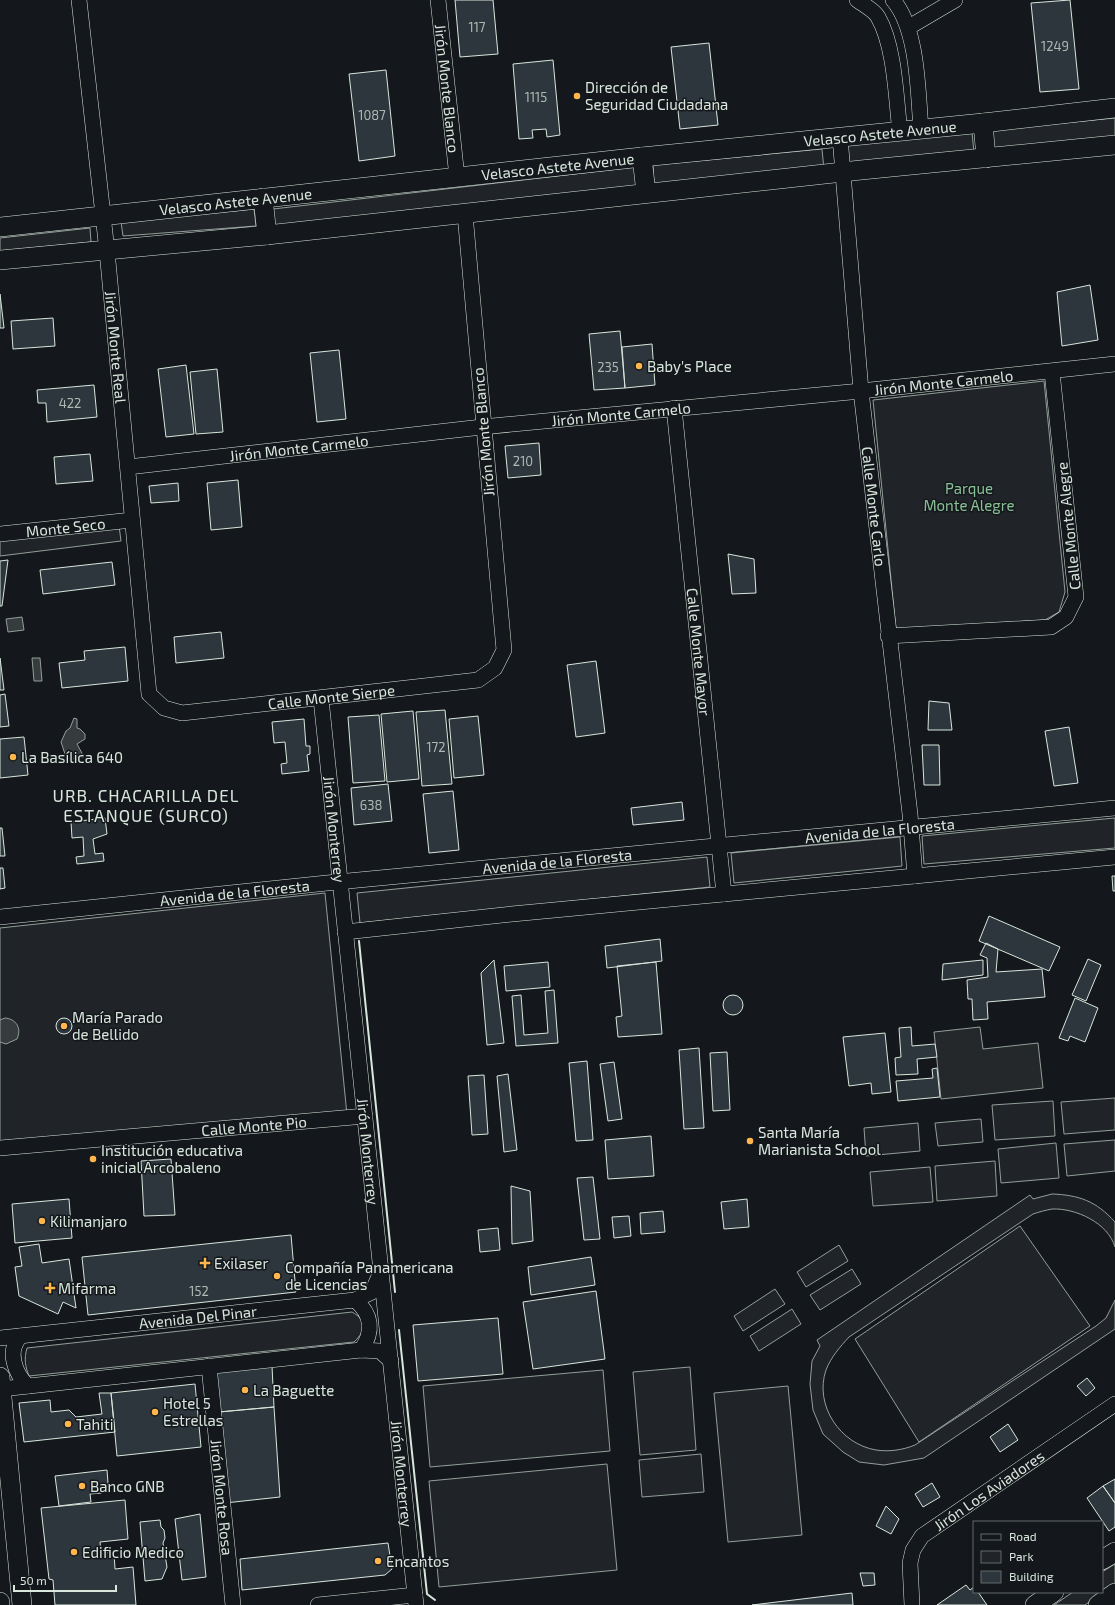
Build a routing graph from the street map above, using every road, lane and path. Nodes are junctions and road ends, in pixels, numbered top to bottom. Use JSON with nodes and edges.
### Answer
{"nodes":[{"id":1,"x":80,"y":0,"type":"edge"},
{"id":2,"x":438,"y":0,"type":"edge"},
{"id":3,"x":857,"y":0,"type":"edge"},
{"id":4,"x":893,"y":0,"type":"edge"},
{"id":5,"x":955,"y":0,"type":"edge"},
{"id":6,"x":908,"y":27,"type":"junction"},
{"id":7,"x":1115,"y":108,"type":"edge"},
{"id":8,"x":983,"y":123,"type":"junction"},
{"id":9,"x":921,"y":130,"type":"junction"},
{"id":10,"x":900,"y":132,"type":"junction"},
{"id":11,"x":840,"y":137,"type":"junction"},
{"id":12,"x":1115,"y":145,"type":"edge"},
{"id":13,"x":642,"y":157,"type":"junction"},
{"id":14,"x":986,"y":158,"type":"junction"},
{"id":15,"x":843,"y":172,"type":"junction"},
{"id":16,"x":457,"y":178,"type":"junction"},
{"id":17,"x":646,"y":193,"type":"junction"},
{"id":18,"x":263,"y":198,"type":"junction"},
{"id":19,"x":465,"y":214,"type":"junction"},
{"id":20,"x":102,"y":216,"type":"junction"},
{"id":21,"x":0,"y":227,"type":"edge"},
{"id":22,"x":267,"y":235,"type":"junction"},
{"id":23,"x":107,"y":251,"type":"junction"},
{"id":24,"x":0,"y":260,"type":"edge"},
{"id":25,"x":1115,"y":364,"type":"edge"},
{"id":26,"x":1052,"y":372,"type":"junction"},
{"id":27,"x":862,"y":391,"type":"junction"},
{"id":28,"x":674,"y":408,"type":"junction"},
{"id":29,"x":482,"y":427,"type":"junction"},
{"id":30,"x":128,"y":467,"type":"junction"},
{"id":31,"x":132,"y":520,"type":"junction"},
{"id":32,"x":0,"y":534,"type":"edge"},
{"id":33,"x":888,"y":636,"type":"junction"},
{"id":34,"x":504,"y":650,"type":"joint"},
{"id":35,"x":149,"y":694,"type":"joint"},
{"id":36,"x":321,"y":699,"type":"junction"},
{"id":37,"x":1115,"y":808,"type":"edge"},
{"id":38,"x":910,"y":828,"type":"junction"},
{"id":39,"x":719,"y":846,"type":"junction"},
{"id":40,"x":1115,"y":857,"type":"edge"},
{"id":41,"x":915,"y":876,"type":"junction"},
{"id":42,"x":340,"y":883,"type":"junction"},
{"id":43,"x":724,"y":894,"type":"junction"},
{"id":44,"x":0,"y":917,"type":"edge"},
{"id":45,"x":345,"y":932,"type":"junction"},
{"id":46,"x":365,"y":1116,"type":"junction"},
{"id":47,"x":0,"y":1148,"type":"edge"},
{"id":48,"x":381,"y":1271,"type":"junction"},
{"id":49,"x":355,"y":1300,"type":"junction"},
{"id":50,"x":21,"y":1336,"type":"junction"},
{"id":51,"x":0,"y":1338,"type":"edge"},
{"id":52,"x":361,"y":1350,"type":"junction"},
{"id":53,"x":391,"y":1362,"type":"junction"},
{"id":54,"x":209,"y":1366,"type":"junction"},
{"id":55,"x":1,"y":1383,"type":"edge"},
{"id":56,"x":28,"y":1386,"type":"junction"},
{"id":57,"x":1115,"y":1404,"type":"edge"},
{"id":58,"x":0,"y":1466,"type":"edge"},
{"id":59,"x":13,"y":1514,"type":"junction"},
{"id":60,"x":1115,"y":1552,"type":"edge"},
{"id":61,"x":1103,"y":1559,"type":"edge"},
{"id":62,"x":1053,"y":1593,"type":"edge"},
{"id":63,"x":1115,"y":1593,"type":"edge"},
{"id":64,"x":416,"y":1600,"type":"edge"},
{"id":65,"x":0,"y":1602,"type":"edge"},
{"id":66,"x":0,"y":1605,"type":"edge"},
{"id":67,"x":22,"y":1605,"type":"edge"},
{"id":68,"x":233,"y":1605,"type":"edge"},
{"id":69,"x":321,"y":1605,"type":"edge"},
{"id":70,"x":912,"y":1605,"type":"edge"},
{"id":71,"x":1035,"y":1605,"type":"edge"},
{"id":72,"x":1098,"y":1605,"type":"edge"}],
"edges":[{"from":1,"to":20,"type":"street","name":"Jirón Monte Real"},
{"from":2,"to":16,"type":"street","name":"Jirón Monte Blanco"},
{"from":3,"to":10,"type":"street"},
{"from":4,"to":6,"type":"street"},
{"from":5,"to":6,"type":"street"},
{"from":6,"to":9,"type":"street"},
{"from":7,"to":8,"type":"main road","name":"Velasco Astete Avenue"},
{"from":8,"to":9,"type":"main road","name":"Velasco Astete Avenue"},
{"from":8,"to":14,"type":"main road"},
{"from":9,"to":10,"type":"main road","name":"Velasco Astete Avenue"},
{"from":10,"to":11,"type":"main road","name":"Velasco Astete Avenue"},
{"from":11,"to":13,"type":"main road","name":"Velasco Astete Avenue"},
{"from":11,"to":15,"type":"street","name":"Calle Monte Carlo"},
{"from":12,"to":14,"type":"main road"},
{"from":13,"to":16,"type":"main road","name":"Velasco Astete Avenue"},
{"from":13,"to":17,"type":"main road"},
{"from":14,"to":15,"type":"main road"},
{"from":15,"to":17,"type":"main road"},
{"from":15,"to":27,"type":"street","name":"Calle Monte Carlo"},
{"from":16,"to":18,"type":"main road","name":"Velasco Astete Avenue"},
{"from":17,"to":19,"type":"main road"},
{"from":18,"to":20,"type":"main road","name":"Velasco Astete Avenue"},
{"from":18,"to":22,"type":"main road"},
{"from":19,"to":22,"type":"main road"},
{"from":19,"to":29,"type":"street","name":"Jirón Monte Blanco"},
{"from":20,"to":21,"type":"main road","name":"Velasco Astete Avenue"},
{"from":20,"to":23,"type":"street","name":"Jirón Monte Real"},
{"from":22,"to":23,"type":"main road"},
{"from":23,"to":24,"type":"main road"},
{"from":23,"to":30,"type":"street","name":"Jirón Monte Real"},
{"from":25,"to":26,"type":"street","name":"Jirón Monte Carmelo"},
{"from":26,"to":27,"type":"street","name":"Jirón Monte Carmelo"},
{"from":26,"to":33,"type":"street","name":"Calle Monte Alegre"},
{"from":27,"to":28,"type":"street","name":"Jirón Monte Carmelo"},
{"from":27,"to":33,"type":"street","name":"Calle Monte Carlo"},
{"from":28,"to":29,"type":"street","name":"Jirón Monte Carmelo"},
{"from":28,"to":39,"type":"street","name":"Calle Monte Mayor"},
{"from":29,"to":30,"type":"street","name":"Jirón Monte Carmelo"},
{"from":29,"to":34,"type":"street","name":"Jirón Monte Blanco"},
{"from":30,"to":31,"type":"street","name":"Jirón Monte Real"},
{"from":31,"to":32,"type":"street","name":"Monte Seco"},
{"from":31,"to":35,"type":"street","name":"Jirón Monte Real"},
{"from":33,"to":38,"type":"street","name":"Calle Monte Carlo"},
{"from":34,"to":36,"type":"street","name":"Calle Monte Sierpe"},
{"from":35,"to":36,"type":"street","name":"Calle Monte Sierpe"},
{"from":36,"to":42,"type":"street","name":"Jirón Monterrey"},
{"from":37,"to":38,"type":"street","name":"Avenida de la Floresta"},
{"from":38,"to":39,"type":"street","name":"Avenida de la Floresta"},
{"from":38,"to":41,"type":"street","name":"Calle Monte Carlo"},
{"from":39,"to":42,"type":"street","name":"Avenida de la Floresta"},
{"from":39,"to":43,"type":"street","name":"Calle Monte Mayor"},
{"from":40,"to":41,"type":"street"},
{"from":41,"to":43,"type":"street"},
{"from":42,"to":44,"type":"street","name":"Avenida de la Floresta"},
{"from":42,"to":45,"type":"street","name":"Jirón Monterrey"},
{"from":43,"to":45,"type":"street"},
{"from":45,"to":46,"type":"street","name":"Jirón Monterrey"},
{"from":46,"to":47,"type":"street","name":"Calle Monte Pio"},
{"from":46,"to":48,"type":"street","name":"Jirón Monterrey"},
{"from":48,"to":49,"type":"street","name":"Avenida Del Pinar"},
{"from":48,"to":53,"type":"street","name":"Jirón Monterrey"},
{"from":49,"to":50,"type":"street","name":"Avenida Del Pinar"},
{"from":49,"to":52,"type":"street"},
{"from":50,"to":51,"type":"street","name":"Avenida Del Pinar"},
{"from":50,"to":56,"type":"street"},
{"from":52,"to":53,"type":"street"},
{"from":52,"to":54,"type":"street"},
{"from":53,"to":64,"type":"street","name":"Jirón Monterrey"},
{"from":54,"to":56,"type":"street"},
{"from":54,"to":68,"type":"street","name":"Jirón Monte Rosa"},
{"from":55,"to":56,"type":"street"},
{"from":55,"to":59,"type":"main road"},
{"from":57,"to":70,"type":"street","name":"Jirón Los Aviadores"},
{"from":58,"to":59,"type":"main road"},
{"from":59,"to":67,"type":"main road"},
{"from":60,"to":61,"type":"main road"},
{"from":62,"to":71,"type":"main road"},
{"from":63,"to":72,"type":"main road"},
{"from":64,"to":69,"type":"street"},
{"from":65,"to":66,"type":"main road"}]}
